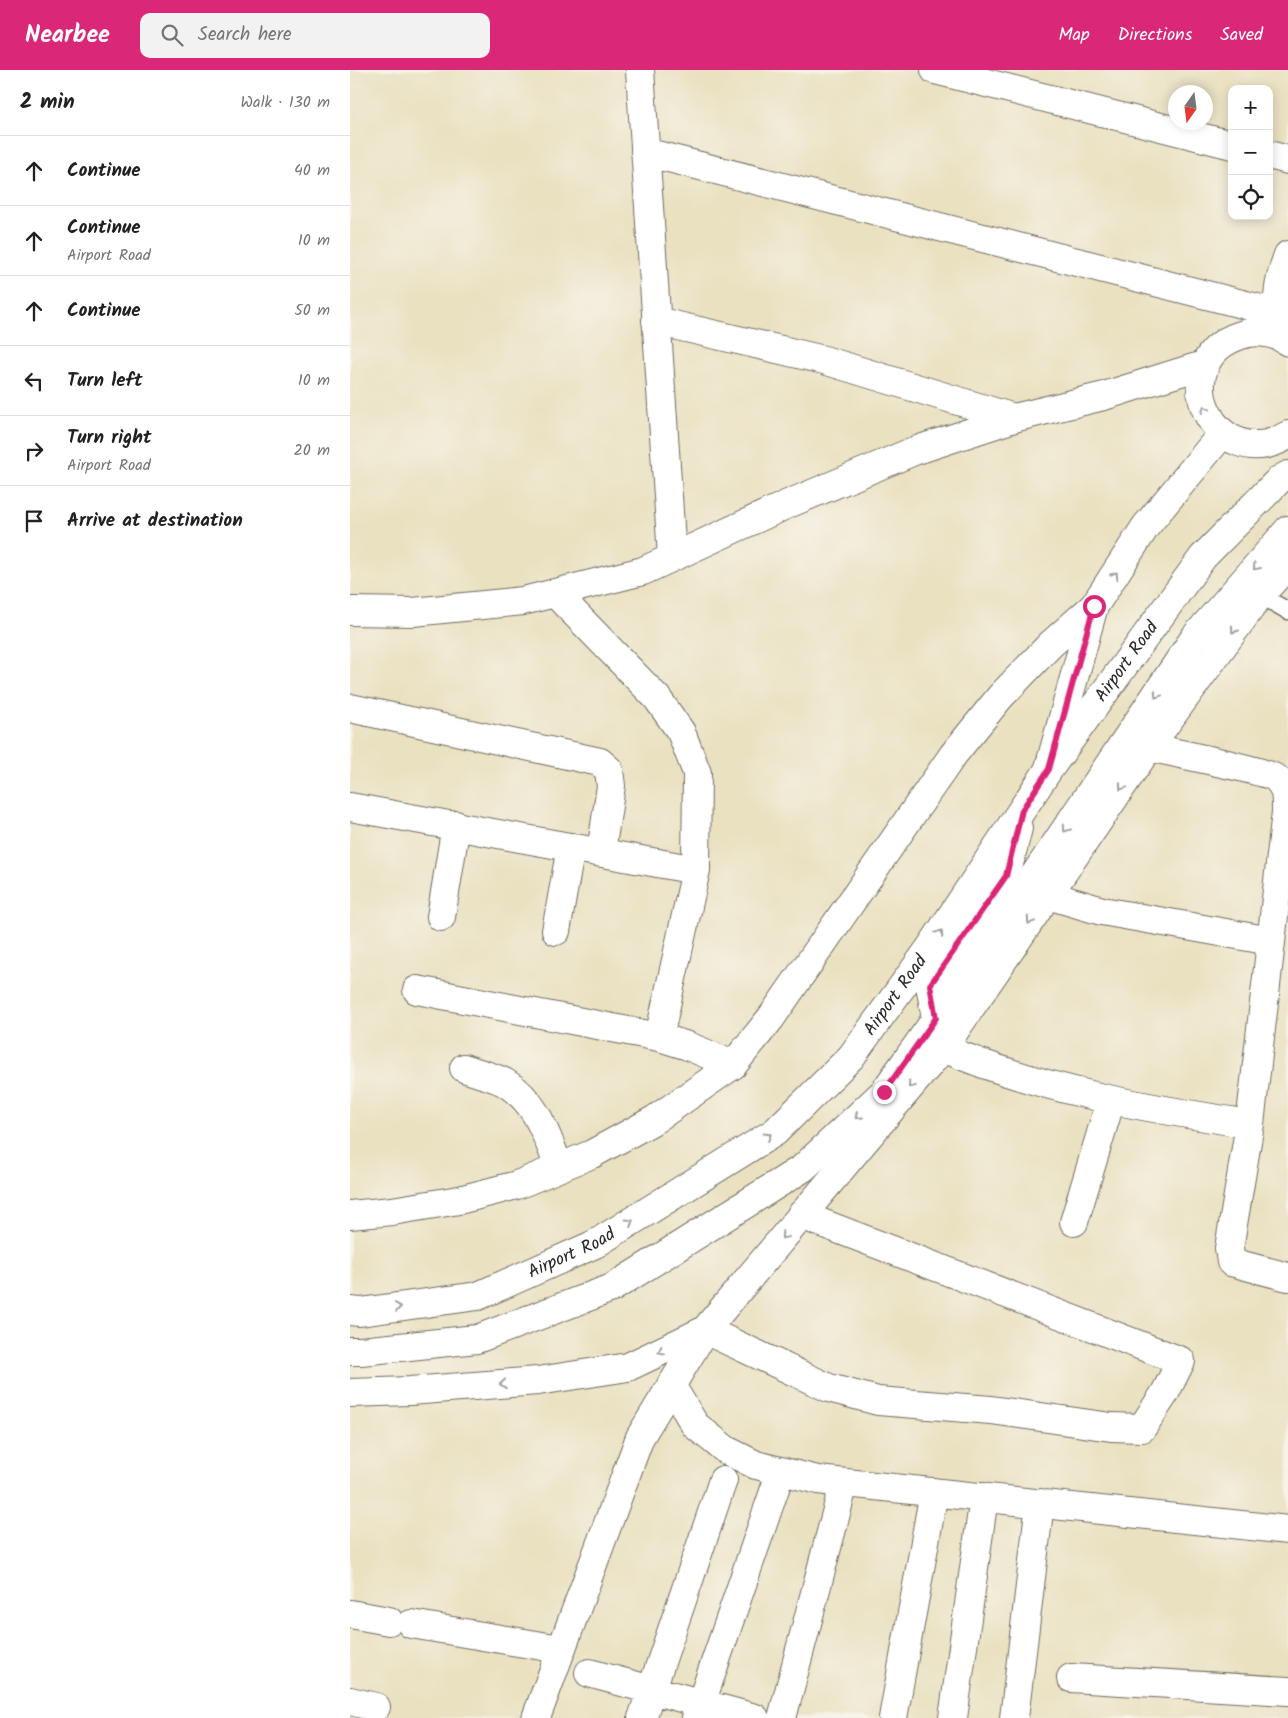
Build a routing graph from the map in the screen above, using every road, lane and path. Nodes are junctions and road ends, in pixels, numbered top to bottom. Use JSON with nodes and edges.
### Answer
{"nodes":[{"id":1,"x":640,"y":70,"type":"edge"},
{"id":2,"x":935,"y":70,"type":"edge"},
{"id":3,"x":1228,"y":144,"type":"edge"},
{"id":4,"x":645,"y":152,"type":"junction"},
{"id":5,"x":1273,"y":156,"type":"edge"},
{"id":6,"x":1288,"y":160,"type":"edge"},
{"id":7,"x":1288,"y":255,"type":"edge"},
{"id":8,"x":656,"y":321,"type":"junction"},
{"id":9,"x":1283,"y":331,"type":"edge"},
{"id":10,"x":1206,"y":364,"type":"junction"},
{"id":11,"x":1014,"y":418,"type":"junction"},
{"id":12,"x":1222,"y":434,"type":"junction"},
{"id":13,"x":1288,"y":435,"type":"edge"},
{"id":14,"x":1288,"y":475,"type":"edge"},
{"id":15,"x":1288,"y":530,"type":"edge"},
{"id":16,"x":672,"y":557,"type":"junction"},
{"id":17,"x":1288,"y":565,"type":"edge"},
{"id":18,"x":555,"y":593,"type":"junction"},
{"id":19,"x":1260,"y":595,"type":"junction"},
{"id":20,"x":1094,"y":606,"type":"junction"},
{"id":21,"x":350,"y":611,"type":"edge"},
{"id":22,"x":1288,"y":611,"type":"edge"},
{"id":23,"x":350,"y":708,"type":"edge"},
{"id":24,"x":1149,"y":747,"type":"junction"},
{"id":25,"x":1049,"y":769,"type":"junction"},
{"id":26,"x":350,"y":807,"type":"edge"},
{"id":27,"x":1022,"y":810,"type":"junction"},
{"id":28,"x":456,"y":825,"type":"junction"},
{"id":29,"x":571,"y":847,"type":"junction"},
{"id":30,"x":601,"y":852,"type":"junction"},
{"id":31,"x":696,"y":870,"type":"junction"},
{"id":32,"x":1048,"y":895,"type":"junction"},
{"id":33,"x":441,"y":917,"type":"dead end"},
{"id":34,"x":556,"y":931,"type":"dead end"},
{"id":35,"x":1271,"y":941,"type":"junction"},
{"id":36,"x":417,"y":990,"type":"dead end"},
{"id":37,"x":936,"y":1018,"type":"junction"},
{"id":38,"x":659,"y":1037,"type":"junction"},
{"id":39,"x":942,"y":1048,"type":"junction"},
{"id":40,"x":733,"y":1064,"type":"junction"},
{"id":41,"x":464,"y":1068,"type":"dead end"},
{"id":42,"x":1112,"y":1100,"type":"junction"},
{"id":43,"x":1250,"y":1124,"type":"junction"},
{"id":44,"x":560,"y":1167,"type":"junction"},
{"id":45,"x":350,"y":1214,"type":"edge"},
{"id":46,"x":802,"y":1215,"type":"junction"},
{"id":47,"x":1074,"y":1222,"type":"dead end"},
{"id":48,"x":1288,"y":1277,"type":"edge"},
{"id":49,"x":350,"y":1312,"type":"edge"},
{"id":50,"x":705,"y":1330,"type":"junction"},
{"id":51,"x":350,"y":1351,"type":"edge"},
{"id":52,"x":671,"y":1385,"type":"junction"},
{"id":53,"x":350,"y":1394,"type":"edge"},
{"id":54,"x":781,"y":1471,"type":"junction"},
{"id":55,"x":722,"y":1480,"type":"dead end"},
{"id":56,"x":844,"y":1483,"type":"junction"},
{"id":57,"x":934,"y":1492,"type":"junction"},
{"id":58,"x":984,"y":1497,"type":"junction"},
{"id":59,"x":1040,"y":1504,"type":"junction"},
{"id":60,"x":1288,"y":1530,"type":"edge"},
{"id":61,"x":350,"y":1614,"type":"edge"},
{"id":62,"x":569,"y":1664,"type":"junction"},
{"id":63,"x":1071,"y":1678,"type":"dead end"},
{"id":64,"x":651,"y":1691,"type":"junction"},
{"id":65,"x":1288,"y":1692,"type":"edge"},
{"id":66,"x":698,"y":1711,"type":"edge"},
{"id":67,"x":536,"y":1718,"type":"edge"},
{"id":68,"x":642,"y":1718,"type":"edge"},
{"id":69,"x":754,"y":1718,"type":"edge"},
{"id":70,"x":782,"y":1718,"type":"edge"},
{"id":71,"x":893,"y":1718,"type":"edge"},
{"id":72,"x":953,"y":1718,"type":"edge"},
{"id":73,"x":1014,"y":1718,"type":"edge"}],
"edges":[{"from":1,"to":4,"type":"street"},
{"from":2,"to":3,"type":"street"},
{"from":4,"to":8,"type":"street"},
{"from":4,"to":9,"type":"street"},
{"from":5,"to":6,"type":"street"},
{"from":7,"to":9,"type":"street"},
{"from":8,"to":11,"type":"street"},
{"from":8,"to":16,"type":"street"},
{"from":9,"to":10,"type":"street"},
{"from":10,"to":11,"type":"street"},
{"from":12,"to":10,"type":"street","one_way":true},
{"from":11,"to":16,"type":"street"},
{"from":12,"to":13,"type":"street"},
{"from":20,"to":12,"type":"street","one_way":true},
{"from":14,"to":25,"type":"street","name":"Airport Road"},
{"from":15,"to":37,"type":"street","one_way":true},
{"from":16,"to":18,"type":"street"},
{"from":17,"to":19,"type":"street"},
{"from":18,"to":21,"type":"street"},
{"from":18,"to":31,"type":"street"},
{"from":19,"to":22,"type":"lane"},
{"from":19,"to":24,"type":"street","one_way":true},
{"from":20,"to":25,"type":"street"},
{"from":20,"to":40,"type":"street"},
{"from":23,"to":30,"type":"street"},
{"from":24,"to":32,"type":"street","one_way":true},
{"from":24,"to":35,"type":"street"},
{"from":25,"to":27,"type":"street","name":"Airport Road"},
{"from":26,"to":28,"type":"street"},
{"from":27,"to":37,"type":"street"},
{"from":49,"to":27,"type":"street","name":"Airport Road","one_way":true},
{"from":28,"to":29,"type":"street"},
{"from":28,"to":33,"type":"street"},
{"from":29,"to":30,"type":"street"},
{"from":29,"to":34,"type":"street"},
{"from":30,"to":31,"type":"street"},
{"from":31,"to":38,"type":"street"},
{"from":32,"to":35,"type":"street"},
{"from":32,"to":39,"type":"street","one_way":true},
{"from":35,"to":43,"type":"street"},
{"from":36,"to":38,"type":"street"},
{"from":37,"to":51,"type":"street","one_way":true},
{"from":38,"to":40,"type":"street"},
{"from":39,"to":42,"type":"street"},
{"from":39,"to":46,"type":"street","one_way":true},
{"from":40,"to":44,"type":"street"},
{"from":41,"to":44,"type":"street"},
{"from":42,"to":43,"type":"street"},
{"from":42,"to":47,"type":"street"},
{"from":43,"to":48,"type":"street"},
{"from":44,"to":45,"type":"street"},
{"from":46,"to":50,"type":"street","one_way":true},
{"from":46,"to":50,"type":"street"},
{"from":50,"to":52,"type":"street"},
{"from":50,"to":53,"type":"street","one_way":true},
{"from":52,"to":54,"type":"street"},
{"from":52,"to":62,"type":"street"},
{"from":54,"to":56,"type":"street"},
{"from":54,"to":66,"type":"street"},
{"from":55,"to":64,"type":"street"},
{"from":56,"to":57,"type":"street"},
{"from":56,"to":70,"type":"street"},
{"from":57,"to":58,"type":"street"},
{"from":57,"to":71,"type":"street"},
{"from":58,"to":59,"type":"street"},
{"from":58,"to":72,"type":"street"},
{"from":59,"to":60,"type":"street"},
{"from":59,"to":73,"type":"street"},
{"from":61,"to":62,"type":"street"},
{"from":62,"to":64,"type":"street"},
{"from":62,"to":67,"type":"street"},
{"from":63,"to":65,"type":"street"},
{"from":64,"to":66,"type":"street"},
{"from":64,"to":68,"type":"street"},
{"from":66,"to":69,"type":"street"}]}
